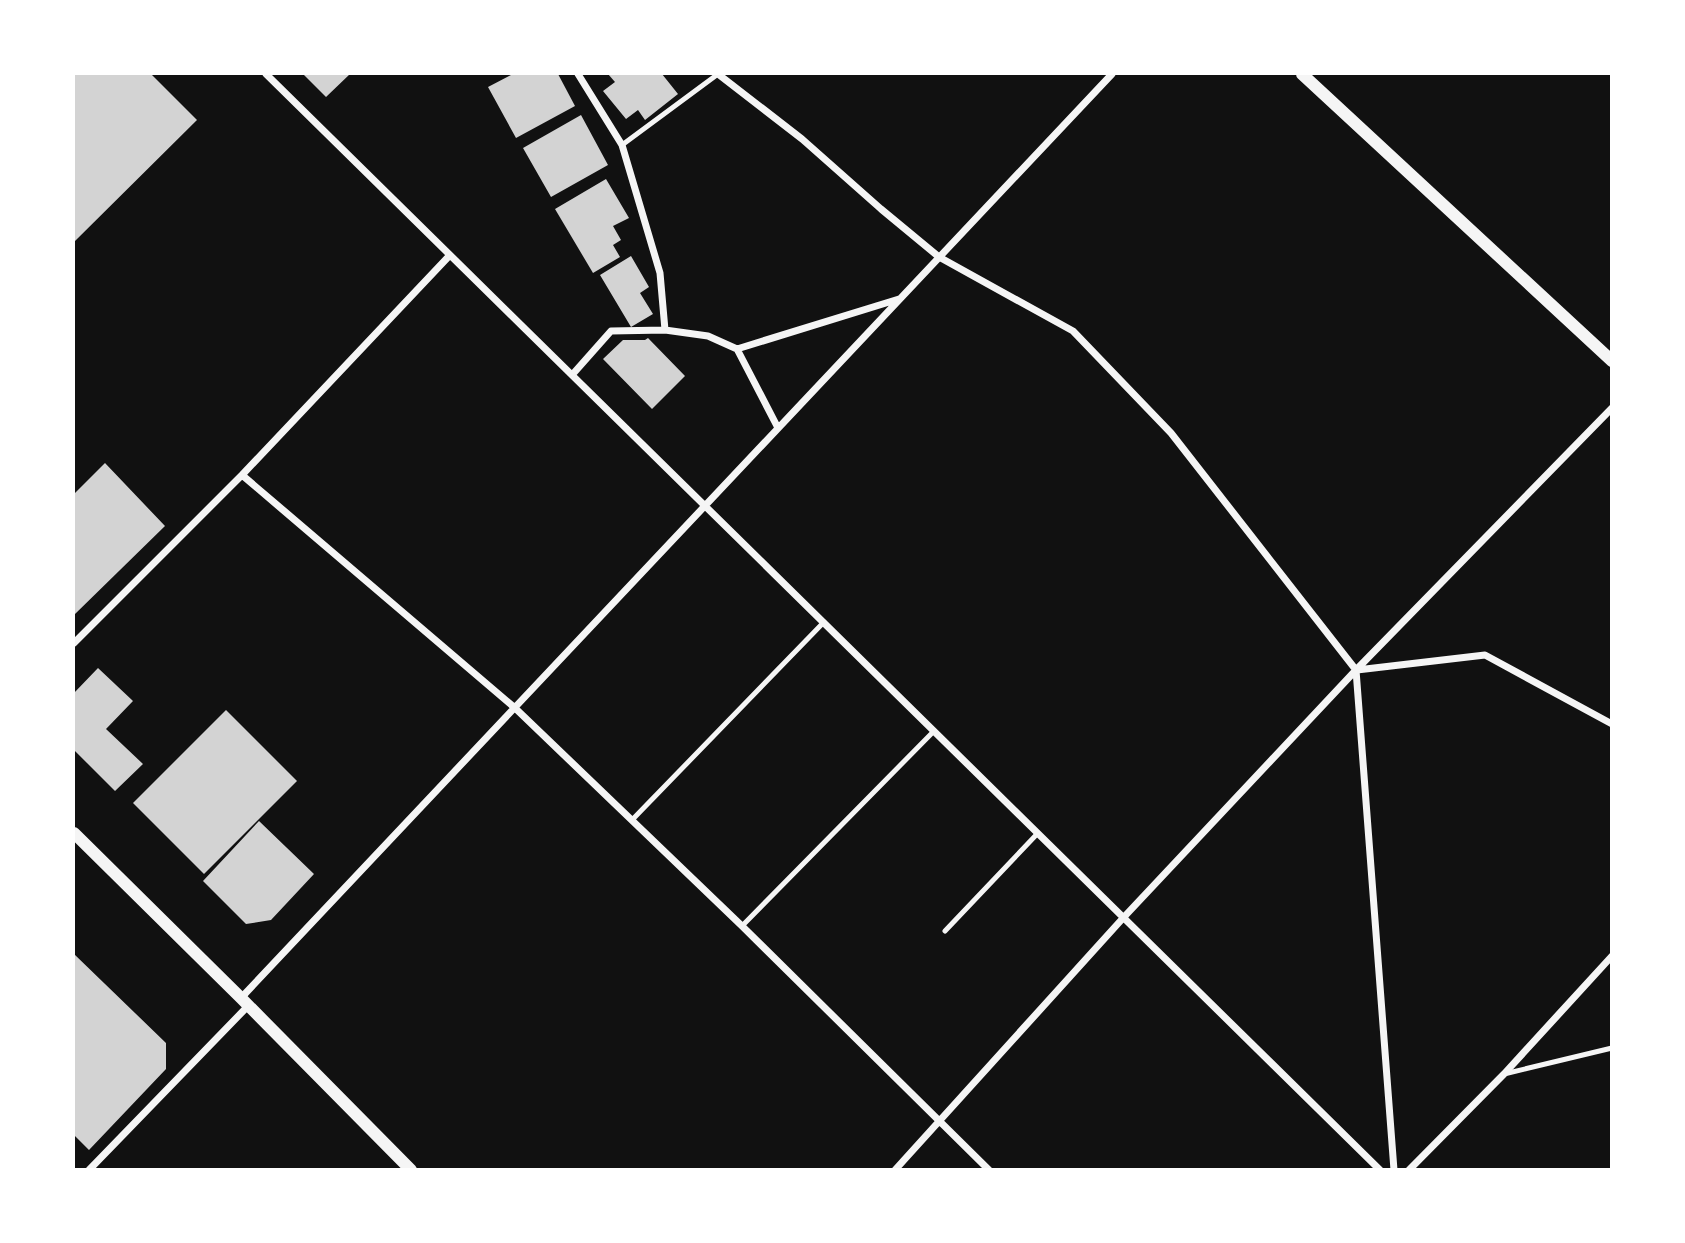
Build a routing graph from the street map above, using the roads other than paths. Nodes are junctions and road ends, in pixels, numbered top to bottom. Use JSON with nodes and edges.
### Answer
{"nodes":[{"id":1,"x":266,"y":74,"type":"edge"},
{"id":2,"x":578,"y":74,"type":"edge"},
{"id":3,"x":718,"y":74,"type":"edge"},
{"id":4,"x":1112,"y":74,"type":"edge"},
{"id":5,"x":1302,"y":74,"type":"edge"},
{"id":6,"x":622,"y":145,"type":"junction"},
{"id":7,"x":450,"y":255,"type":"junction"},
{"id":8,"x":939,"y":257,"type":"junction"},
{"id":9,"x":899,"y":299,"type":"junction"},
{"id":10,"x":665,"y":330,"type":"junction"},
{"id":11,"x":737,"y":349,"type":"junction"},
{"id":12,"x":1612,"y":361,"type":"edge"},
{"id":13,"x":572,"y":374,"type":"junction"},
{"id":14,"x":1612,"y":408,"type":"edge"},
{"id":15,"x":778,"y":428,"type":"junction"},
{"id":16,"x":242,"y":475,"type":"junction"},
{"id":17,"x":705,"y":505,"type":"junction"},
{"id":18,"x":824,"y":622,"type":"junction"},
{"id":19,"x":74,"y":643,"type":"edge"},
{"id":20,"x":1356,"y":670,"type":"junction"},
{"id":21,"x":515,"y":708,"type":"junction"},
{"id":22,"x":1612,"y":724,"type":"edge"},
{"id":23,"x":934,"y":731,"type":"junction"},
{"id":24,"x":632,"y":820,"type":"junction"},
{"id":25,"x":74,"y":833,"type":"edge"},
{"id":26,"x":1038,"y":834,"type":"junction"},
{"id":27,"x":1124,"y":917,"type":"junction"},
{"id":28,"x":742,"y":926,"type":"junction"},
{"id":29,"x":945,"y":931,"type":"dead end"},
{"id":30,"x":1612,"y":956,"type":"edge"},
{"id":31,"x":245,"y":1002,"type":"junction"},
{"id":32,"x":1612,"y":1048,"type":"edge"},
{"id":33,"x":1504,"y":1073,"type":"junction"},
{"id":34,"x":940,"y":1121,"type":"junction"},
{"id":35,"x":89,"y":1170,"type":"edge"},
{"id":36,"x":411,"y":1170,"type":"edge"},
{"id":37,"x":895,"y":1170,"type":"edge"},
{"id":38,"x":989,"y":1170,"type":"edge"},
{"id":39,"x":1380,"y":1170,"type":"edge"},
{"id":40,"x":1394,"y":1170,"type":"edge"},
{"id":41,"x":1409,"y":1170,"type":"edge"}],
"edges":[{"from":1,"to":7,"type":"street"},
{"from":2,"to":6,"type":"street"},
{"from":3,"to":6,"type":"lane"},
{"from":3,"to":8,"type":"street"},
{"from":4,"to":8,"type":"street"},
{"from":5,"to":12,"type":"street"},
{"from":6,"to":10,"type":"street"},
{"from":7,"to":13,"type":"street"},
{"from":7,"to":16,"type":"street"},
{"from":8,"to":9,"type":"street"},
{"from":8,"to":20,"type":"street"},
{"from":9,"to":11,"type":"street"},
{"from":9,"to":15,"type":"street"},
{"from":10,"to":11,"type":"street"},
{"from":10,"to":13,"type":"street"},
{"from":11,"to":15,"type":"street"},
{"from":13,"to":17,"type":"street"},
{"from":14,"to":20,"type":"street"},
{"from":15,"to":17,"type":"street"},
{"from":16,"to":19,"type":"street"},
{"from":16,"to":21,"type":"street"},
{"from":17,"to":18,"type":"street"},
{"from":17,"to":21,"type":"street"},
{"from":18,"to":23,"type":"street"},
{"from":18,"to":24,"type":"lane"},
{"from":20,"to":22,"type":"street"},
{"from":20,"to":27,"type":"street"},
{"from":20,"to":40,"type":"street"},
{"from":21,"to":24,"type":"street"},
{"from":21,"to":31,"type":"street"},
{"from":23,"to":26,"type":"street"},
{"from":23,"to":28,"type":"lane"},
{"from":24,"to":28,"type":"street"},
{"from":25,"to":31,"type":"street"},
{"from":26,"to":27,"type":"street"},
{"from":26,"to":29,"type":"lane"},
{"from":27,"to":34,"type":"street"},
{"from":27,"to":39,"type":"street"},
{"from":28,"to":34,"type":"street"},
{"from":30,"to":33,"type":"street"},
{"from":31,"to":35,"type":"street"},
{"from":31,"to":36,"type":"street"},
{"from":32,"to":33,"type":"lane"},
{"from":33,"to":41,"type":"street"},
{"from":34,"to":37,"type":"street"},
{"from":34,"to":38,"type":"street"}]}
